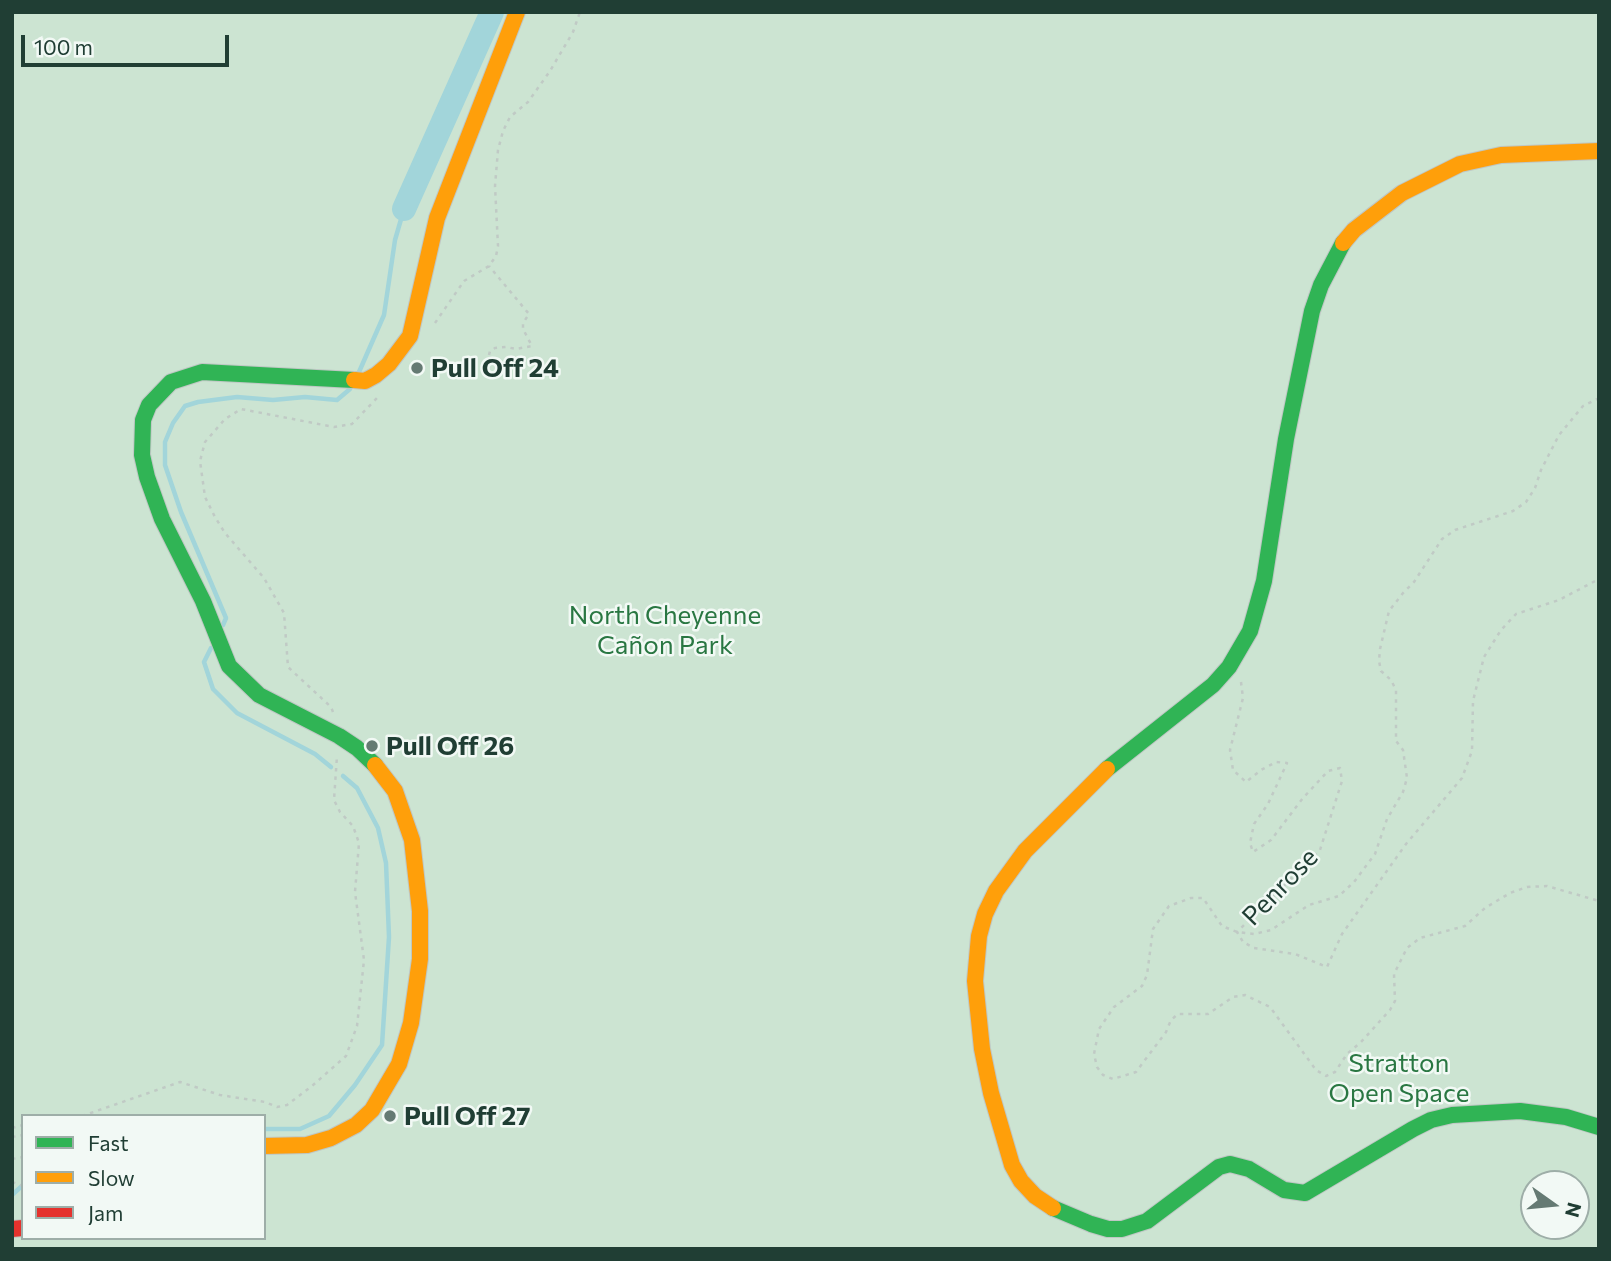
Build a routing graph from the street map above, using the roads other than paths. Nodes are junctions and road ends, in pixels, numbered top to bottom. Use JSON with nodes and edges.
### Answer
{"nodes":[{"id":1,"x":517,"y":12,"type":"edge"},
{"id":2,"x":1599,"y":151,"type":"edge"},
{"id":3,"x":1599,"y":1127,"type":"edge"},
{"id":4,"x":266,"y":1146,"type":"edge"}],
"edges":[{"from":1,"to":4,"type":"street"},
{"from":2,"to":3,"type":"street"}]}
